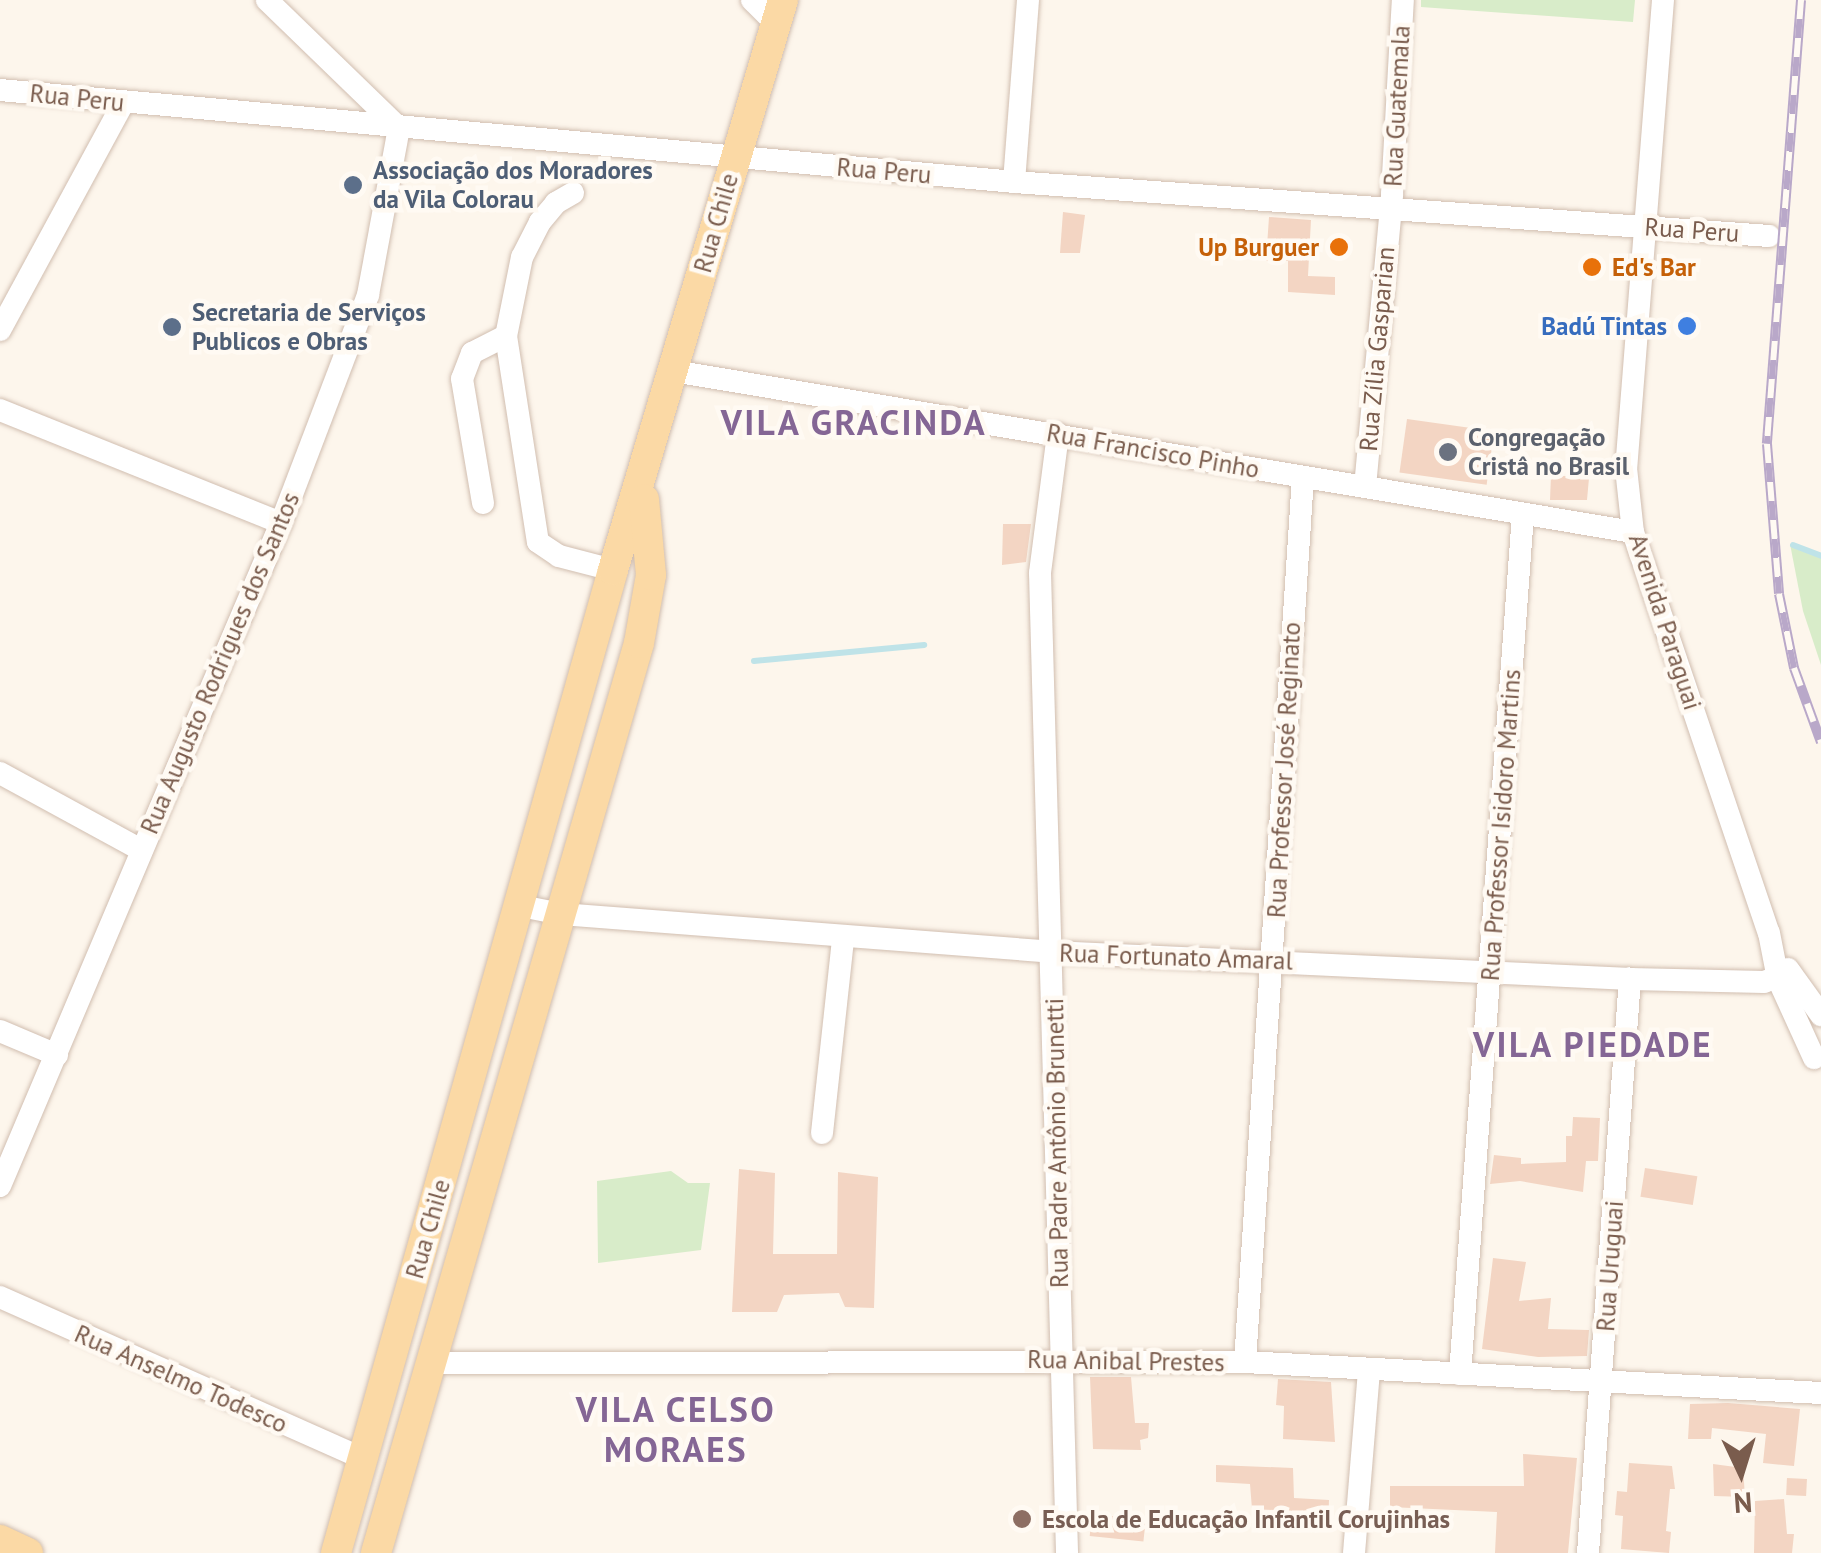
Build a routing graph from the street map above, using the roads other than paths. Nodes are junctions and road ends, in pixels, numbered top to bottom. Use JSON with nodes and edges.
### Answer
{"nodes":[{"id":1,"x":268,"y":0,"type":"edge"},
{"id":2,"x":752,"y":0,"type":"edge"},
{"id":3,"x":1028,"y":0,"type":"edge"},
{"id":4,"x":1403,"y":0,"type":"edge"},
{"id":5,"x":1664,"y":0,"type":"edge"},
{"id":6,"x":779,"y":12,"type":"edge"},
{"id":7,"x":0,"y":90,"type":"edge"},
{"id":8,"x":123,"y":104,"type":"junction"},
{"id":9,"x":399,"y":128,"type":"junction"},
{"id":10,"x":735,"y":158,"type":"junction"},
{"id":11,"x":1014,"y":182,"type":"junction"},
{"id":12,"x":573,"y":193,"type":"dead end"},
{"id":13,"x":1390,"y":212,"type":"junction"},
{"id":14,"x":1645,"y":226,"type":"junction"},
{"id":15,"x":1770,"y":236,"type":"dead end"},
{"id":16,"x":0,"y":330,"type":"edge"},
{"id":17,"x":506,"y":336,"type":"junction"},
{"id":18,"x":673,"y":371,"type":"junction"},
{"id":19,"x":0,"y":410,"type":"edge"},
{"id":20,"x":1058,"y":434,"type":"junction"},
{"id":21,"x":653,"y":446,"type":"junction"},
{"id":22,"x":1303,"y":478,"type":"junction"},
{"id":23,"x":1364,"y":487,"type":"junction"},
{"id":24,"x":483,"y":503,"type":"dead end"},
{"id":25,"x":1523,"y":514,"type":"junction"},
{"id":26,"x":281,"y":523,"type":"junction"},
{"id":27,"x":1634,"y":532,"type":"junction"},
{"id":28,"x":613,"y":570,"type":"junction"},
{"id":29,"x":651,"y":575,"type":"junction"},
{"id":30,"x":0,"y":772,"type":"edge"},
{"id":31,"x":140,"y":850,"type":"junction"},
{"id":32,"x":521,"y":906,"type":"junction"},
{"id":33,"x":560,"y":914,"type":"junction"},
{"id":34,"x":843,"y":938,"type":"junction"},
{"id":35,"x":1052,"y":952,"type":"junction"},
{"id":36,"x":1274,"y":960,"type":"junction"},
{"id":37,"x":1490,"y":972,"type":"junction"},
{"id":38,"x":1784,"y":976,"type":"junction"},
{"id":39,"x":1630,"y":978,"type":"junction"},
{"id":40,"x":1821,"y":1015,"type":"edge"},
{"id":41,"x":0,"y":1031,"type":"edge"},
{"id":42,"x":56,"y":1055,"type":"junction"},
{"id":43,"x":1819,"y":1056,"type":"edge"},
{"id":44,"x":822,"y":1133,"type":"dead end"},
{"id":45,"x":0,"y":1186,"type":"edge"},
{"id":46,"x":0,"y":1297,"type":"edge"},
{"id":47,"x":1062,"y":1359,"type":"junction"},
{"id":48,"x":1245,"y":1362,"type":"junction"},
{"id":49,"x":430,"y":1363,"type":"junction"},
{"id":50,"x":1369,"y":1371,"type":"junction"},
{"id":51,"x":1460,"y":1374,"type":"junction"},
{"id":52,"x":1602,"y":1380,"type":"junction"},
{"id":53,"x":1821,"y":1392,"type":"edge"},
{"id":54,"x":362,"y":1458,"type":"junction"},
{"id":55,"x":0,"y":1540,"type":"edge"},
{"id":56,"x":28,"y":1553,"type":"edge"},
{"id":57,"x":336,"y":1553,"type":"edge"},
{"id":58,"x":376,"y":1553,"type":"edge"},
{"id":59,"x":1067,"y":1553,"type":"edge"},
{"id":60,"x":1354,"y":1553,"type":"edge"},
{"id":61,"x":1588,"y":1553,"type":"edge"}],
"edges":[{"from":1,"to":9,"type":"street"},
{"from":2,"to":6,"type":"street"},
{"from":3,"to":11,"type":"street"},
{"from":4,"to":13,"type":"street","name":"Rua Guatemala"},
{"from":5,"to":14,"type":"street","name":"Avenida Paraguai"},
{"from":6,"to":10,"type":"main road","name":"Rua Chile"},
{"from":7,"to":8,"type":"street","name":"Rua Peru"},
{"from":8,"to":9,"type":"street","name":"Rua Peru"},
{"from":8,"to":16,"type":"street"},
{"from":9,"to":10,"type":"street","name":"Rua Peru"},
{"from":9,"to":26,"type":"street","name":"Rua Augusto Rodrigues dos Santos"},
{"from":10,"to":11,"type":"street","name":"Rua Peru"},
{"from":10,"to":18,"type":"main road","name":"Rua Chile"},
{"from":11,"to":13,"type":"street","name":"Rua Peru"},
{"from":12,"to":17,"type":"street"},
{"from":13,"to":14,"type":"street","name":"Rua Peru"},
{"from":13,"to":23,"type":"street","name":"Rua Zília Gasparian"},
{"from":14,"to":15,"type":"street","name":"Rua Peru"},
{"from":14,"to":27,"type":"street","name":"Avenida Paraguai"},
{"from":17,"to":24,"type":"street"},
{"from":17,"to":28,"type":"street"},
{"from":18,"to":20,"type":"street","name":"Rua Francisco Pinho"},
{"from":18,"to":21,"type":"main road","name":"Rua Chile"},
{"from":19,"to":26,"type":"street"},
{"from":20,"to":22,"type":"street","name":"Rua Francisco Pinho"},
{"from":20,"to":35,"type":"street","name":"Rua Padre Antônio Brunetti"},
{"from":21,"to":28,"type":"main road","name":"Rua Chile"},
{"from":21,"to":29,"type":"main road","name":"Rua Chile"},
{"from":22,"to":23,"type":"street","name":"Rua Francisco Pinho"},
{"from":22,"to":36,"type":"street","name":"Rua Professor José Reginato"},
{"from":23,"to":25,"type":"street","name":"Rua Francisco Pinho"},
{"from":25,"to":27,"type":"street","name":"Rua Francisco Pinho"},
{"from":25,"to":37,"type":"street","name":"Rua Professor Isidoro Martins"},
{"from":26,"to":31,"type":"street","name":"Rua Augusto Rodrigues dos Santos"},
{"from":27,"to":38,"type":"street","name":"Avenida Paraguai"},
{"from":28,"to":29,"type":"main road"},
{"from":28,"to":32,"type":"main road","name":"Rua Chile"},
{"from":29,"to":33,"type":"main road","name":"Rua Chile"},
{"from":30,"to":31,"type":"street"},
{"from":31,"to":42,"type":"street","name":"Rua Augusto Rodrigues dos Santos"},
{"from":32,"to":33,"type":"street"},
{"from":32,"to":54,"type":"main road","name":"Rua Chile"},
{"from":33,"to":34,"type":"street","name":"Rua Fortunato Amaral"},
{"from":33,"to":49,"type":"main road","name":"Rua Chile"},
{"from":34,"to":35,"type":"street","name":"Rua Fortunato Amaral"},
{"from":34,"to":44,"type":"street"},
{"from":35,"to":36,"type":"street","name":"Rua Fortunato Amaral"},
{"from":35,"to":47,"type":"street","name":"Rua Padre Antônio Brunetti"},
{"from":36,"to":37,"type":"street","name":"Rua Fortunato Amaral"},
{"from":36,"to":48,"type":"street","name":"Rua Professor José Reginato"},
{"from":37,"to":39,"type":"street","name":"Rua Fortunato Amaral"},
{"from":37,"to":51,"type":"street","name":"Rua Professor Isidoro Martins"},
{"from":38,"to":39,"type":"street","name":"Rua Fortunato Amaral"},
{"from":38,"to":40,"type":"street","name":"Avenida Paraguai"},
{"from":38,"to":43,"type":"street","name":"Avenida Paraguai"},
{"from":39,"to":52,"type":"street","name":"Rua Uruguai"},
{"from":41,"to":42,"type":"street"},
{"from":42,"to":45,"type":"street","name":"Rua Augusto Rodrigues dos Santos"},
{"from":46,"to":54,"type":"street","name":"Rua Anselmo Todesco"},
{"from":47,"to":48,"type":"street","name":"Rua Anibal Prestes"},
{"from":47,"to":49,"type":"street","name":"Rua Anibal Prestes"},
{"from":47,"to":59,"type":"street","name":"Rua Padre Antônio Brunetti"},
{"from":48,"to":50,"type":"street","name":"Rua Anibal Prestes"},
{"from":49,"to":58,"type":"main road","name":"Rua Chile"},
{"from":50,"to":51,"type":"street","name":"Rua Anibal Prestes"},
{"from":50,"to":60,"type":"street"},
{"from":51,"to":52,"type":"street","name":"Rua Anibal Prestes"},
{"from":52,"to":53,"type":"street","name":"Rua Anibal Prestes"},
{"from":52,"to":61,"type":"street","name":"Rua Uruguai"},
{"from":54,"to":57,"type":"main road","name":"Rua Chile"},
{"from":55,"to":56,"type":"main road"}]}
